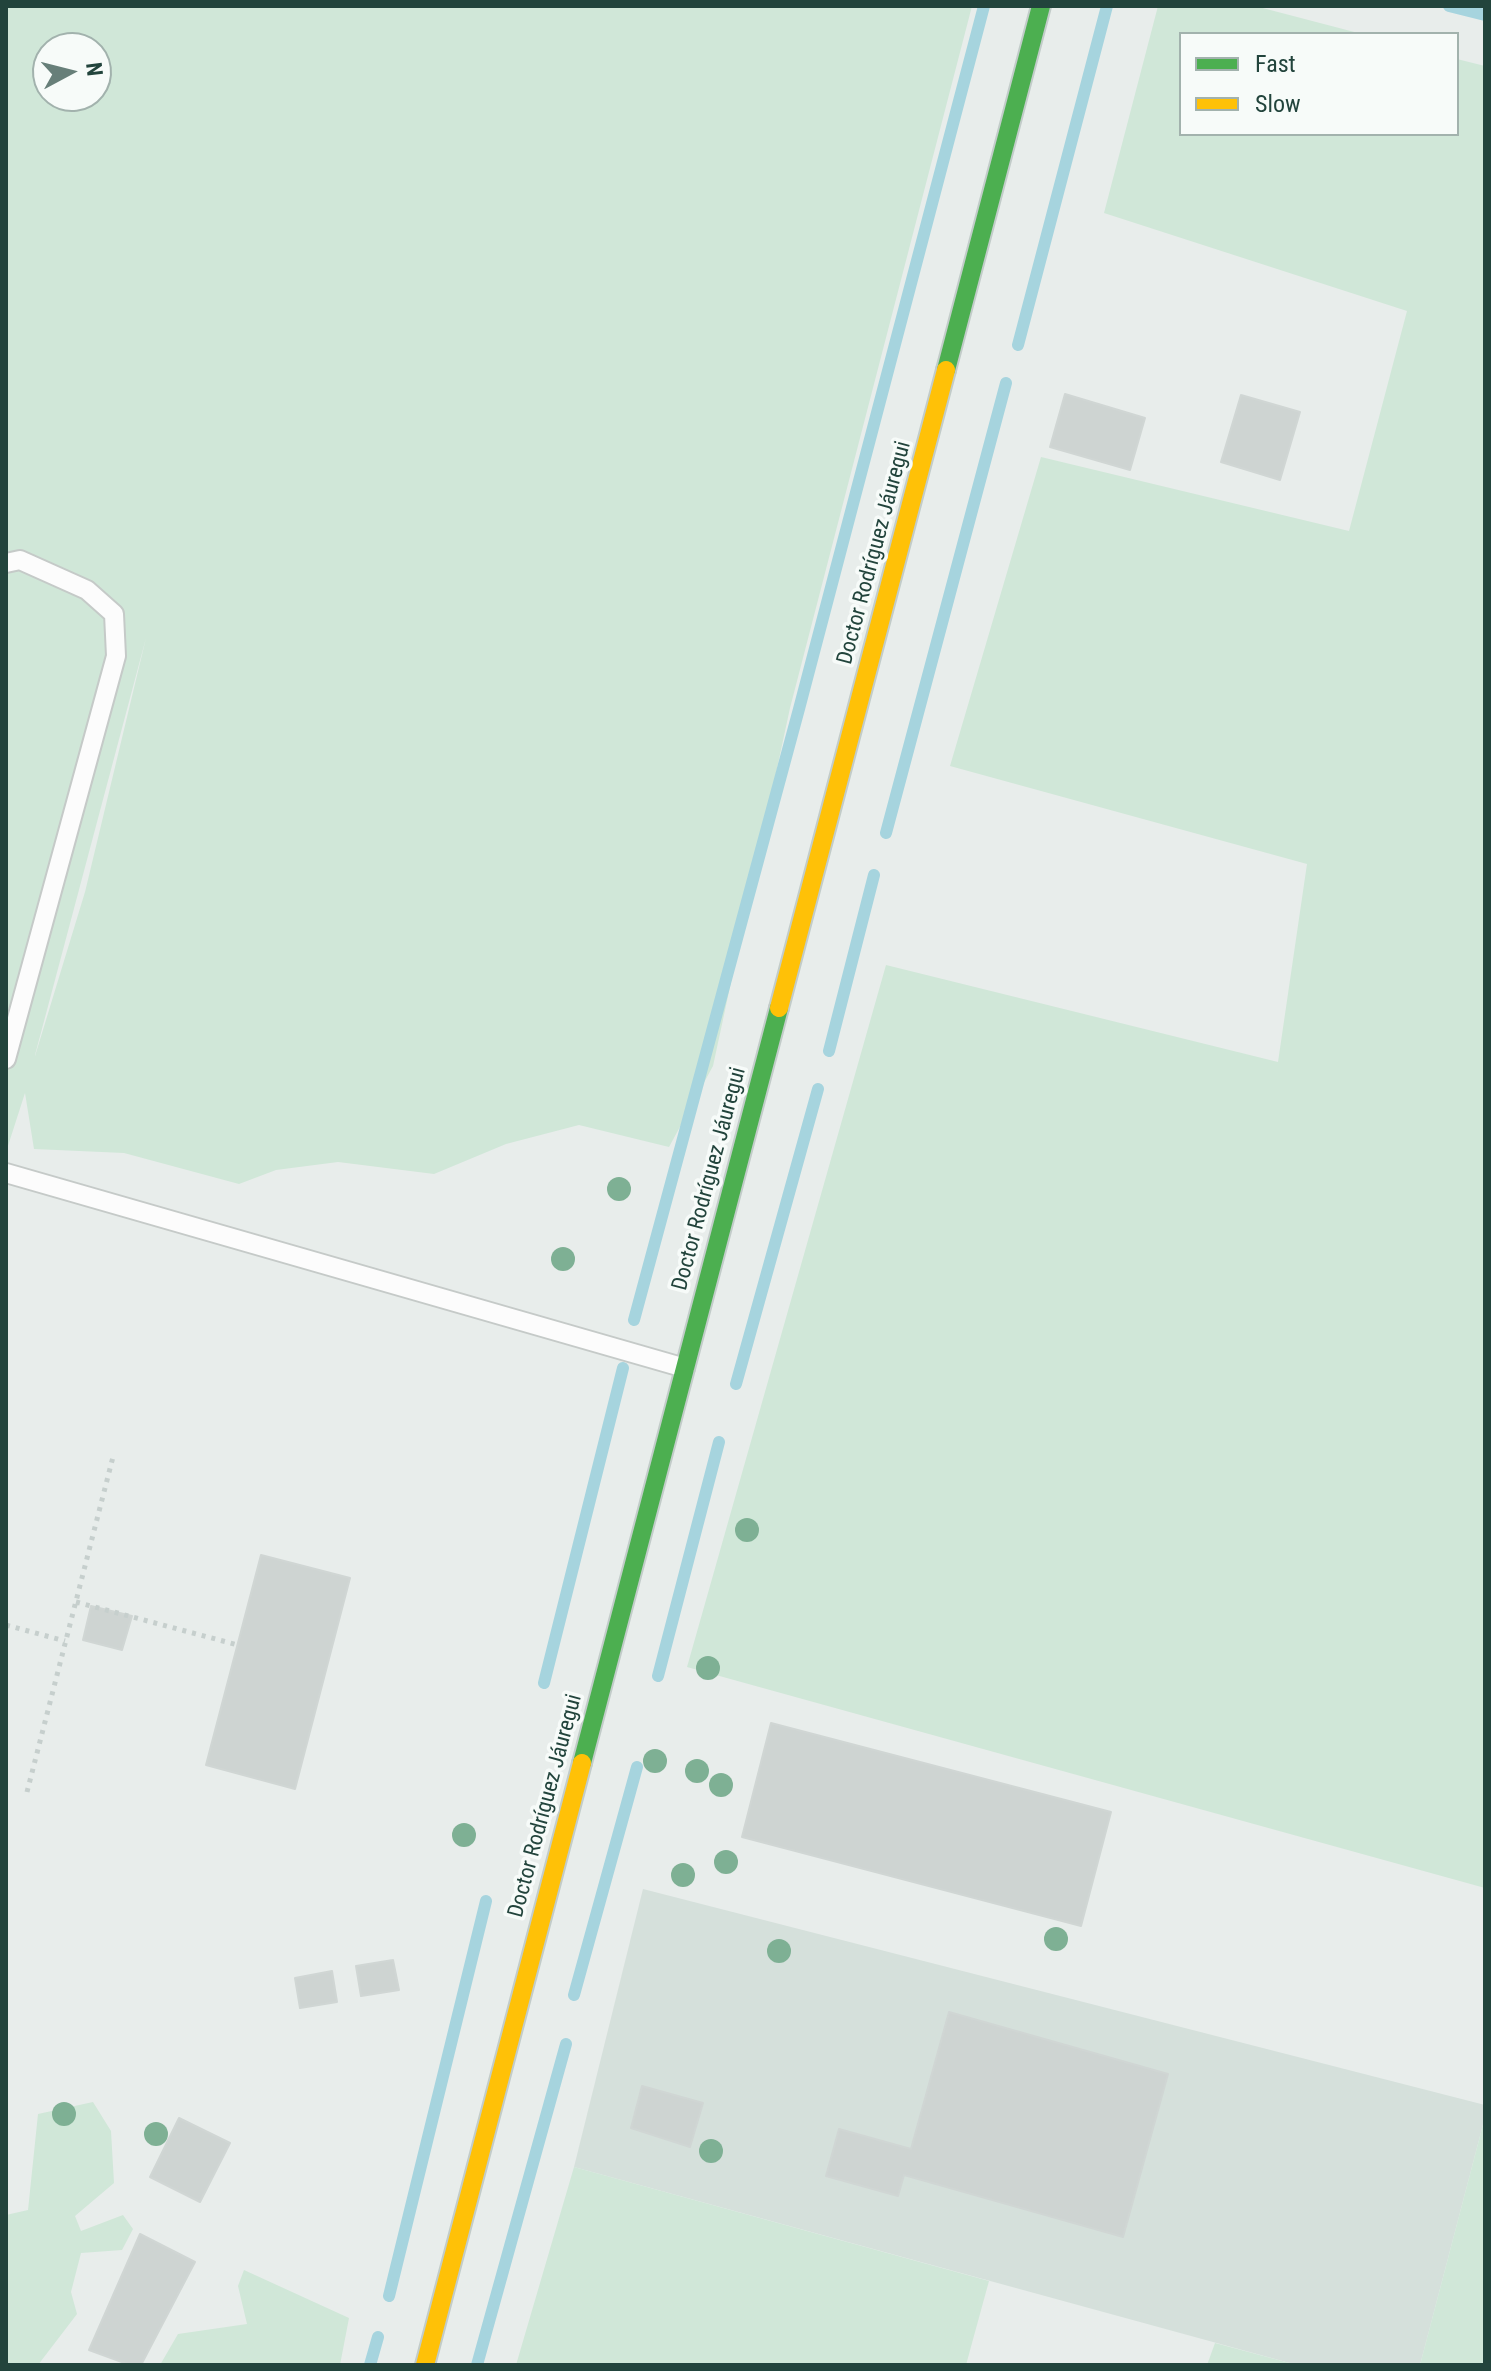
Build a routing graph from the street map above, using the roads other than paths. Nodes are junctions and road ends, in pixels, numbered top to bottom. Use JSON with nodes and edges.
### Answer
{"nodes":[{"id":1,"x":1041,"y":6,"type":"edge"},
{"id":2,"x":6,"y":563,"type":"edge"},
{"id":3,"x":6,"y":1059,"type":"edge"},
{"id":4,"x":6,"y":1173,"type":"edge"},
{"id":5,"x":685,"y":1368,"type":"junction"},
{"id":6,"x":425,"y":2365,"type":"edge"}],
"edges":[{"from":1,"to":5,"type":"main road","name":"Doctor Rodríguez Jáuregui"},
{"from":2,"to":3,"type":"lane"},
{"from":4,"to":5,"type":"lane"},
{"from":5,"to":6,"type":"main road","name":"Doctor Rodríguez Jáuregui"}]}
